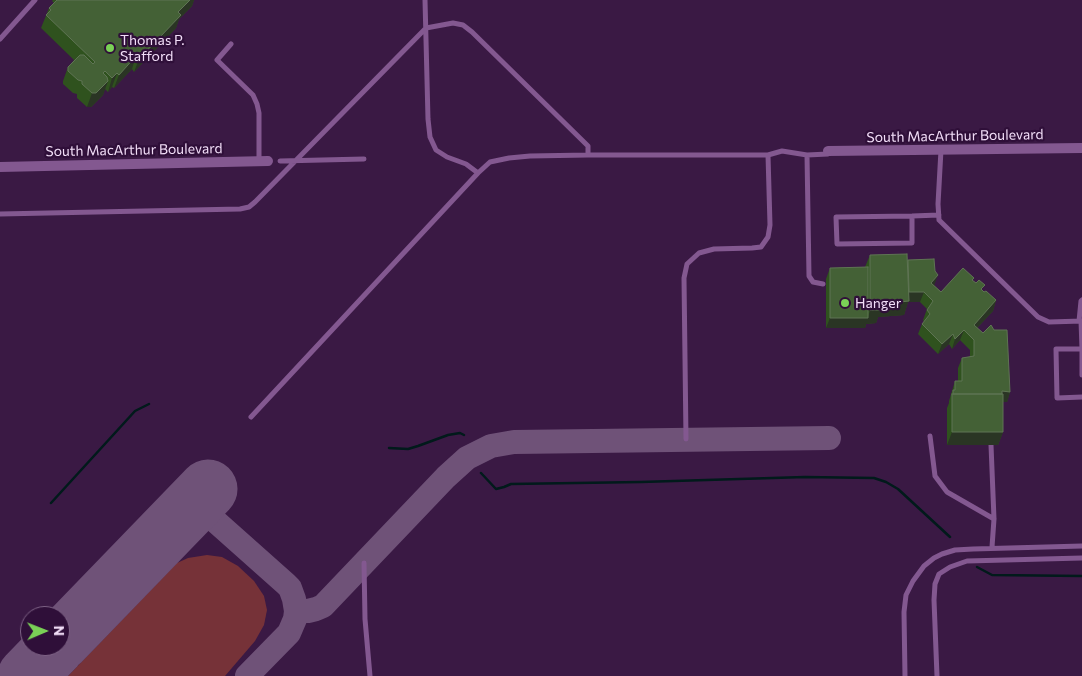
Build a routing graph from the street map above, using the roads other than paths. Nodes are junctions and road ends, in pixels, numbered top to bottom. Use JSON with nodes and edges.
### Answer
{"nodes":[{"id":1,"x":35,"y":0,"type":"edge"},
{"id":2,"x":425,"y":0,"type":"edge"},
{"id":3,"x":426,"y":28,"type":"junction"},
{"id":4,"x":0,"y":39,"type":"edge"},
{"id":5,"x":232,"y":44,"type":"dead end"},
{"id":6,"x":1082,"y":148,"type":"edge"},
{"id":7,"x":941,"y":150,"type":"junction"},
{"id":8,"x":828,"y":153,"type":"joint"},
{"id":9,"x":588,"y":155,"type":"junction"},
{"id":10,"x":768,"y":155,"type":"junction"},
{"id":11,"x":807,"y":155,"type":"junction"},
{"id":12,"x":364,"y":159,"type":"dead end"},
{"id":13,"x":295,"y":160,"type":"junction"},
{"id":14,"x":264,"y":161,"type":"joint"},
{"id":15,"x":280,"y":161,"type":"dead end"},
{"id":16,"x":0,"y":167,"type":"edge"},
{"id":17,"x":478,"y":173,"type":"junction"},
{"id":18,"x":0,"y":214,"type":"edge"},
{"id":19,"x":912,"y":216,"type":"junction"},
{"id":20,"x":939,"y":216,"type":"junction"},
{"id":21,"x":823,"y":284,"type":"dead end"},
{"id":22,"x":1082,"y":300,"type":"edge"},
{"id":23,"x":1081,"y":321,"type":"edge"},
{"id":24,"x":1082,"y":348,"type":"edge"},
{"id":25,"x":1082,"y":375,"type":"edge"},
{"id":26,"x":1082,"y":397,"type":"edge"},
{"id":27,"x":251,"y":417,"type":"dead end"},
{"id":28,"x":930,"y":436,"type":"dead end"},
{"id":29,"x":686,"y":439,"type":"dead end"},
{"id":30,"x":991,"y":445,"type":"dead end"},
{"id":31,"x":994,"y":519,"type":"junction"},
{"id":32,"x":1082,"y":546,"type":"edge"},
{"id":33,"x":992,"y":548,"type":"junction"},
{"id":34,"x":1082,"y":558,"type":"edge"},
{"id":35,"x":364,"y":563,"type":"dead end"},
{"id":36,"x":370,"y":676,"type":"edge"},
{"id":37,"x":905,"y":676,"type":"edge"},
{"id":38,"x":937,"y":676,"type":"edge"}],
"edges":[{"from":1,"to":4,"type":"lane"},
{"from":2,"to":3,"type":"lane"},
{"from":3,"to":9,"type":"lane"},
{"from":3,"to":13,"type":"lane"},
{"from":3,"to":17,"type":"lane"},
{"from":5,"to":14,"type":"lane"},
{"from":6,"to":7,"type":"street","name":"South MacArthur Boulevard"},
{"from":7,"to":8,"type":"street","name":"South MacArthur Boulevard"},
{"from":7,"to":20,"type":"lane"},
{"from":8,"to":11,"type":"lane"},
{"from":9,"to":10,"type":"lane"},
{"from":9,"to":17,"type":"lane"},
{"from":10,"to":11,"type":"lane"},
{"from":10,"to":29,"type":"lane"},
{"from":11,"to":21,"type":"lane"},
{"from":12,"to":13,"type":"lane"},
{"from":13,"to":15,"type":"lane"},
{"from":13,"to":18,"type":"lane"},
{"from":14,"to":16,"type":"street","name":"South MacArthur Boulevard"},
{"from":17,"to":27,"type":"lane"},
{"from":19,"to":19,"type":"lane"},
{"from":19,"to":20,"type":"lane"},
{"from":20,"to":23,"type":"lane"},
{"from":22,"to":23,"type":"lane"},
{"from":23,"to":24,"type":"lane"},
{"from":24,"to":25,"type":"lane"},
{"from":24,"to":26,"type":"lane"},
{"from":28,"to":31,"type":"lane"},
{"from":30,"to":31,"type":"lane"},
{"from":31,"to":33,"type":"lane"},
{"from":32,"to":33,"type":"lane"},
{"from":33,"to":37,"type":"lane"},
{"from":34,"to":38,"type":"lane"},
{"from":35,"to":36,"type":"lane"}]}
